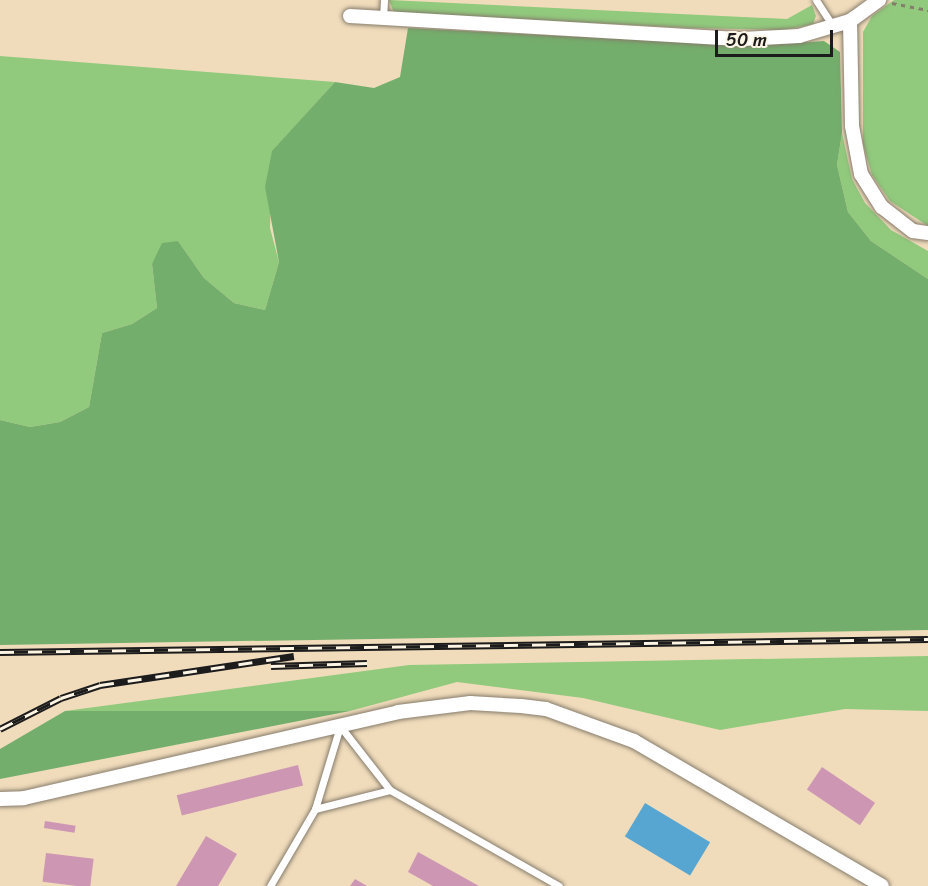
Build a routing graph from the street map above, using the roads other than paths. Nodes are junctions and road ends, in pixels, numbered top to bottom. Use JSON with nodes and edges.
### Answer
{"nodes":[{"id":1,"x":384,"y":0,"type":"edge"},
{"id":2,"x":816,"y":0,"type":"edge"},
{"id":3,"x":879,"y":1,"type":"edge"},
{"id":4,"x":350,"y":16,"type":"dead end"},
{"id":5,"x":383,"y":20,"type":"junction"},
{"id":6,"x":850,"y":21,"type":"junction"},
{"id":7,"x":833,"y":26,"type":"junction"},
{"id":8,"x":913,"y":231,"type":"junction"},
{"id":9,"x":928,"y":233,"type":"edge"},
{"id":10,"x":928,"y":243,"type":"edge"},
{"id":11,"x":340,"y":726,"type":"junction"},
{"id":12,"x":390,"y":790,"type":"junction"},
{"id":13,"x":0,"y":799,"type":"edge"},
{"id":14,"x":315,"y":809,"type":"junction"},
{"id":15,"x":270,"y":886,"type":"edge"},
{"id":16,"x":559,"y":886,"type":"edge"},
{"id":17,"x":882,"y":886,"type":"edge"}],
"edges":[{"from":1,"to":5,"type":"lane"},
{"from":2,"to":7,"type":"lane"},
{"from":3,"to":6,"type":"street"},
{"from":4,"to":5,"type":"street"},
{"from":5,"to":7,"type":"street"},
{"from":6,"to":7,"type":"street"},
{"from":6,"to":8,"type":"street"},
{"from":8,"to":9,"type":"street"},
{"from":8,"to":10,"type":"street"},
{"from":11,"to":12,"type":"lane"},
{"from":11,"to":13,"type":"street"},
{"from":11,"to":14,"type":"lane"},
{"from":11,"to":17,"type":"street"},
{"from":12,"to":14,"type":"lane"},
{"from":12,"to":16,"type":"lane"},
{"from":14,"to":15,"type":"lane"}]}
